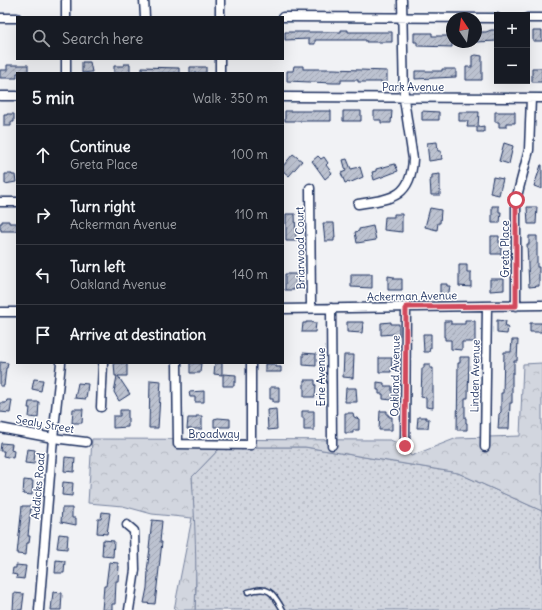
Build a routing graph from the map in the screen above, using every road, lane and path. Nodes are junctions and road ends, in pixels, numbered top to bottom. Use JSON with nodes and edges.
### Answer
{"nodes":[{"id":1,"x":66,"y":0,"type":"edge"},
{"id":2,"x":144,"y":0,"type":"edge"},
{"id":3,"x":220,"y":0,"type":"edge"},
{"id":4,"x":402,"y":0,"type":"edge"},
{"id":5,"x":66,"y":16,"type":"edge"},
{"id":6,"x":144,"y":16,"type":"edge"},
{"id":7,"x":220,"y":16,"type":"edge"},
{"id":8,"x":284,"y":17,"type":"edge"},
{"id":9,"x":0,"y":18,"type":"edge"},
{"id":10,"x":16,"y":18,"type":"edge"},
{"id":11,"x":403,"y":18,"type":"junction"},
{"id":12,"x":494,"y":18,"type":"edge"},
{"id":13,"x":530,"y":18,"type":"edge"},
{"id":14,"x":542,"y":18,"type":"edge"},
{"id":15,"x":66,"y":60,"type":"edge"},
{"id":16,"x":220,"y":60,"type":"edge"},
{"id":17,"x":66,"y":72,"type":"edge"},
{"id":18,"x":220,"y":72,"type":"edge"},
{"id":19,"x":0,"y":96,"type":"edge"},
{"id":20,"x":16,"y":96,"type":"edge"},
{"id":21,"x":284,"y":97,"type":"edge"},
{"id":22,"x":531,"y":98,"type":"junction"},
{"id":23,"x":542,"y":98,"type":"edge"},
{"id":24,"x":404,"y":99,"type":"junction"},
{"id":25,"x":310,"y":188,"type":"dead end"},
{"id":26,"x":0,"y":202,"type":"edge"},
{"id":27,"x":16,"y":202,"type":"edge"},
{"id":28,"x":358,"y":204,"type":"dead end"},
{"id":29,"x":542,"y":305,"type":"edge"},
{"id":30,"x":487,"y":306,"type":"junction"},
{"id":31,"x":516,"y":306,"type":"junction"},
{"id":32,"x":406,"y":307,"type":"junction"},
{"id":33,"x":312,"y":308,"type":"junction"},
{"id":34,"x":331,"y":308,"type":"junction"},
{"id":35,"x":284,"y":309,"type":"edge"},
{"id":36,"x":0,"y":312,"type":"edge"},
{"id":37,"x":16,"y":312,"type":"edge"},
{"id":38,"x":61,"y":364,"type":"edge"},
{"id":39,"x":103,"y":364,"type":"edge"},
{"id":40,"x":177,"y":364,"type":"edge"},
{"id":41,"x":251,"y":364,"type":"edge"},
{"id":42,"x":101,"y":407,"type":"dead end"},
{"id":43,"x":0,"y":428,"type":"edge"},
{"id":44,"x":53,"y":438,"type":"junction"},
{"id":45,"x":86,"y":442,"type":"dead end"},
{"id":46,"x":332,"y":446,"type":"dead end"},
{"id":47,"x":405,"y":446,"type":"dead end"},
{"id":48,"x":485,"y":447,"type":"dead end"},
{"id":49,"x":127,"y":525,"type":"dead end"},
{"id":50,"x":248,"y":592,"type":"dead end"},
{"id":51,"x":39,"y":610,"type":"edge"},
{"id":52,"x":129,"y":610,"type":"edge"},
{"id":53,"x":283,"y":610,"type":"edge"}],
"edges":[{"from":1,"to":5,"type":"street"},
{"from":2,"to":6,"type":"street"},
{"from":3,"to":7,"type":"street"},
{"from":4,"to":11,"type":"street"},
{"from":8,"to":11,"type":"street"},
{"from":9,"to":10,"type":"street"},
{"from":11,"to":12,"type":"street"},
{"from":11,"to":24,"type":"street"},
{"from":13,"to":14,"type":"street"},
{"from":15,"to":17,"type":"street"},
{"from":16,"to":18,"type":"street"},
{"from":19,"to":20,"type":"street"},
{"from":21,"to":24,"type":"street","name":"Park Avenue"},
{"from":22,"to":23,"type":"street","name":"Park Avenue"},
{"from":22,"to":24,"type":"street","name":"Park Avenue"},
{"from":22,"to":31,"type":"street","name":"Greta Place"},
{"from":24,"to":28,"type":"street"},
{"from":25,"to":33,"type":"street","name":"Briarwood Court"},
{"from":26,"to":27,"type":"street"},
{"from":29,"to":31,"type":"street","name":"Ackerman Avenue"},
{"from":30,"to":31,"type":"street","name":"Ackerman Avenue"},
{"from":30,"to":32,"type":"street","name":"Ackerman Avenue"},
{"from":30,"to":48,"type":"street","name":"Linden Avenue"},
{"from":32,"to":34,"type":"street","name":"Ackerman Avenue"},
{"from":32,"to":47,"type":"street","name":"Oakland Avenue"},
{"from":33,"to":34,"type":"street","name":"Ackerman Avenue"},
{"from":33,"to":35,"type":"street","name":"Ackerman Avenue"},
{"from":34,"to":46,"type":"street","name":"Erie Avenue"},
{"from":36,"to":37,"type":"street"},
{"from":38,"to":44,"type":"street","name":"Addicks Road"},
{"from":39,"to":42,"type":"street"},
{"from":40,"to":41,"type":"street","name":"Broadway"},
{"from":43,"to":44,"type":"street","name":"Sealy Street"},
{"from":44,"to":45,"type":"street","name":"Sealy Street"},
{"from":44,"to":51,"type":"street","name":"Addicks Road"},
{"from":49,"to":52,"type":"street"},
{"from":50,"to":53,"type":"lane"}]}
